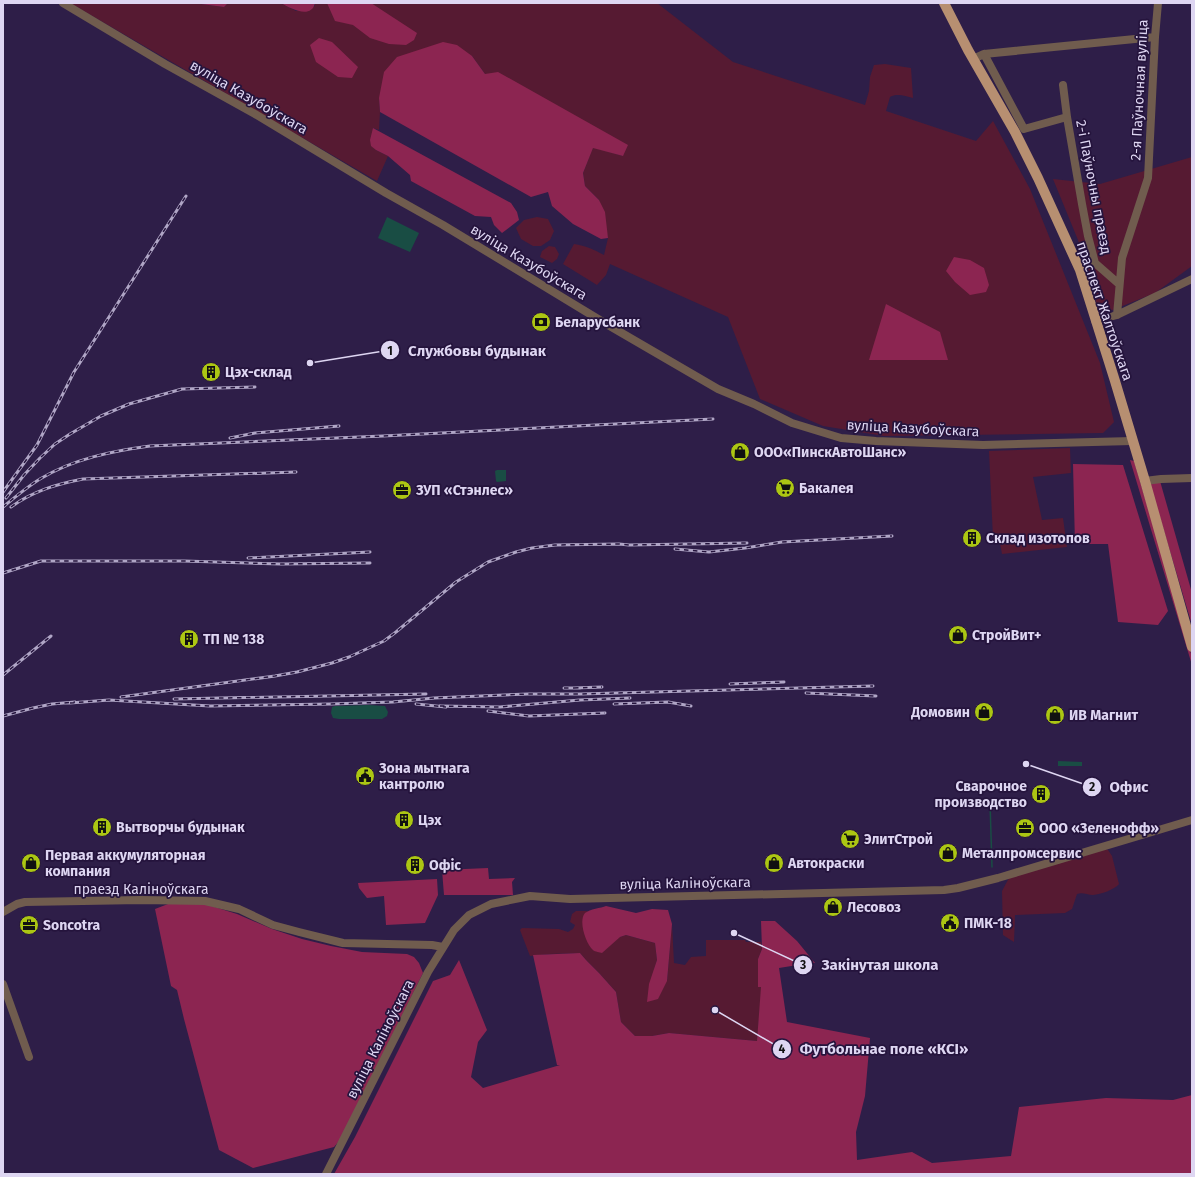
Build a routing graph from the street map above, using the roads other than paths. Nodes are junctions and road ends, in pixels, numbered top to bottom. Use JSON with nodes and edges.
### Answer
{"nodes":[{"id":1,"x":63,"y":3,"type":"edge"},
{"id":2,"x":944,"y":3,"type":"edge"},
{"id":3,"x":1158,"y":3,"type":"edge"},
{"id":4,"x":1155,"y":37,"type":"junction"},
{"id":5,"x":984,"y":54,"type":"junction"},
{"id":6,"x":973,"y":58,"type":"junction"},
{"id":7,"x":1063,"y":85,"type":"dead end"},
{"id":8,"x":1067,"y":117,"type":"junction"},
{"id":9,"x":1192,"y":279,"type":"edge"},
{"id":10,"x":1120,"y":284,"type":"junction"},
{"id":11,"x":1118,"y":315,"type":"junction"},
{"id":12,"x":1095,"y":321,"type":"junction"},
{"id":13,"x":1132,"y":441,"type":"junction"},
{"id":14,"x":1192,"y":478,"type":"edge"},
{"id":15,"x":1145,"y":481,"type":"junction"},
{"id":16,"x":1192,"y":647,"type":"edge"},
{"id":17,"x":1192,"y":820,"type":"edge"},
{"id":18,"x":3,"y":912,"type":"edge"},
{"id":19,"x":443,"y":947,"type":"junction"},
{"id":20,"x":3,"y":984,"type":"edge"},
{"id":21,"x":29,"y":1057,"type":"dead end"},
{"id":22,"x":326,"y":1174,"type":"edge"}],
"edges":[{"from":1,"to":13,"type":"street","name":"вуліца Казубоўскага"},
{"from":2,"to":6,"type":"main road","name":"праспект Жалтоўскага"},
{"from":3,"to":4,"type":"street","name":"2-я Паўночная вуліца"},
{"from":4,"to":5,"type":"street"},
{"from":4,"to":10,"type":"street","name":"2-я Паўночная вуліца"},
{"from":5,"to":6,"type":"street"},
{"from":5,"to":8,"type":"street"},
{"from":6,"to":12,"type":"main road","name":"праспект Жалтоўскага"},
{"from":7,"to":8,"type":"street","name":"2-і Паўночны праезд"},
{"from":8,"to":10,"type":"street","name":"2-і Паўночны праезд"},
{"from":9,"to":11,"type":"street"},
{"from":10,"to":11,"type":"street","name":"2-я Паўночная вуліца"},
{"from":11,"to":12,"type":"street"},
{"from":12,"to":13,"type":"main road","name":"праспект Жалтоўскага"},
{"from":13,"to":15,"type":"main road","name":"праспект Жалтоўскага"},
{"from":14,"to":15,"type":"street"},
{"from":15,"to":16,"type":"main road","name":"праспект Жалтоўскага"},
{"from":17,"to":19,"type":"street","name":"вуліца Каліноўскага"},
{"from":18,"to":19,"type":"street","name":"праезд Каліноўскага"},
{"from":19,"to":22,"type":"street","name":"вуліца Каліноўскага"},
{"from":20,"to":21,"type":"street"}]}
